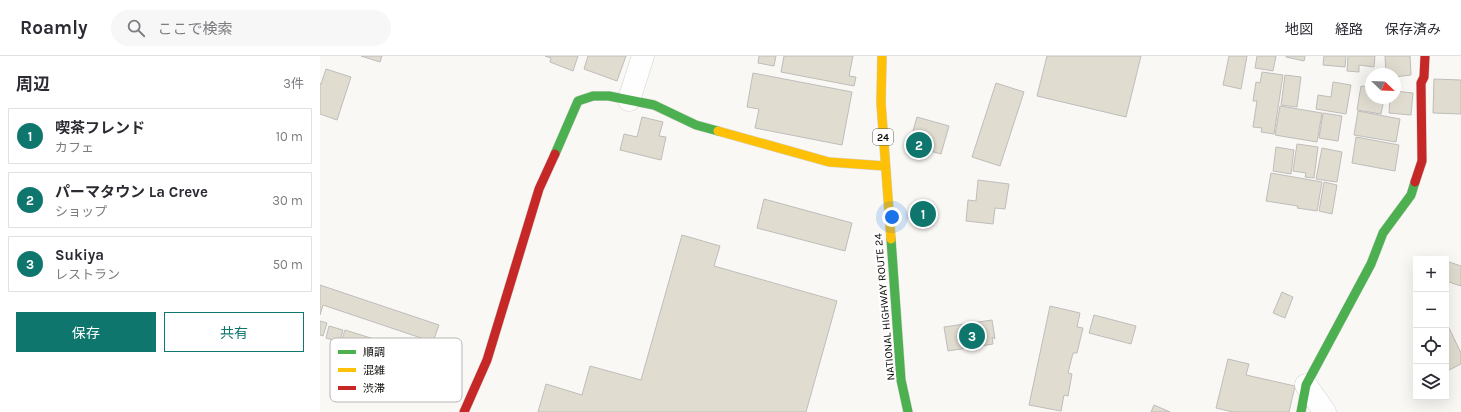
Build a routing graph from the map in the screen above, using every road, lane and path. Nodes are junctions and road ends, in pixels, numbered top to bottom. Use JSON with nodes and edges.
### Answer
{"nodes":[{"id":1,"x":643,"y":56,"type":"edge"},
{"id":2,"x":882,"y":56,"type":"edge"},
{"id":3,"x":1425,"y":56,"type":"edge"},
{"id":4,"x":629,"y":100,"type":"junction"},
{"id":5,"x":885,"y":166,"type":"junction"},
{"id":6,"x":1306,"y":385,"type":"junction"},
{"id":7,"x":464,"y":412,"type":"edge"},
{"id":8,"x":908,"y":412,"type":"edge"},
{"id":9,"x":1301,"y":412,"type":"edge"},
{"id":10,"x":1325,"y":412,"type":"edge"}],
"edges":[{"from":1,"to":4,"type":"street"},
{"from":2,"to":5,"type":"main road","name":"NATIONAL HIGHWAY ROUTE 24","number":"24"},
{"from":3,"to":6,"type":"main road"},
{"from":4,"to":5,"type":"main road"},
{"from":4,"to":7,"type":"main road"},
{"from":5,"to":8,"type":"main road","name":"NATIONAL HIGHWAY ROUTE 24","number":"24"},
{"from":6,"to":9,"type":"main road"},
{"from":6,"to":10,"type":"street"}]}
